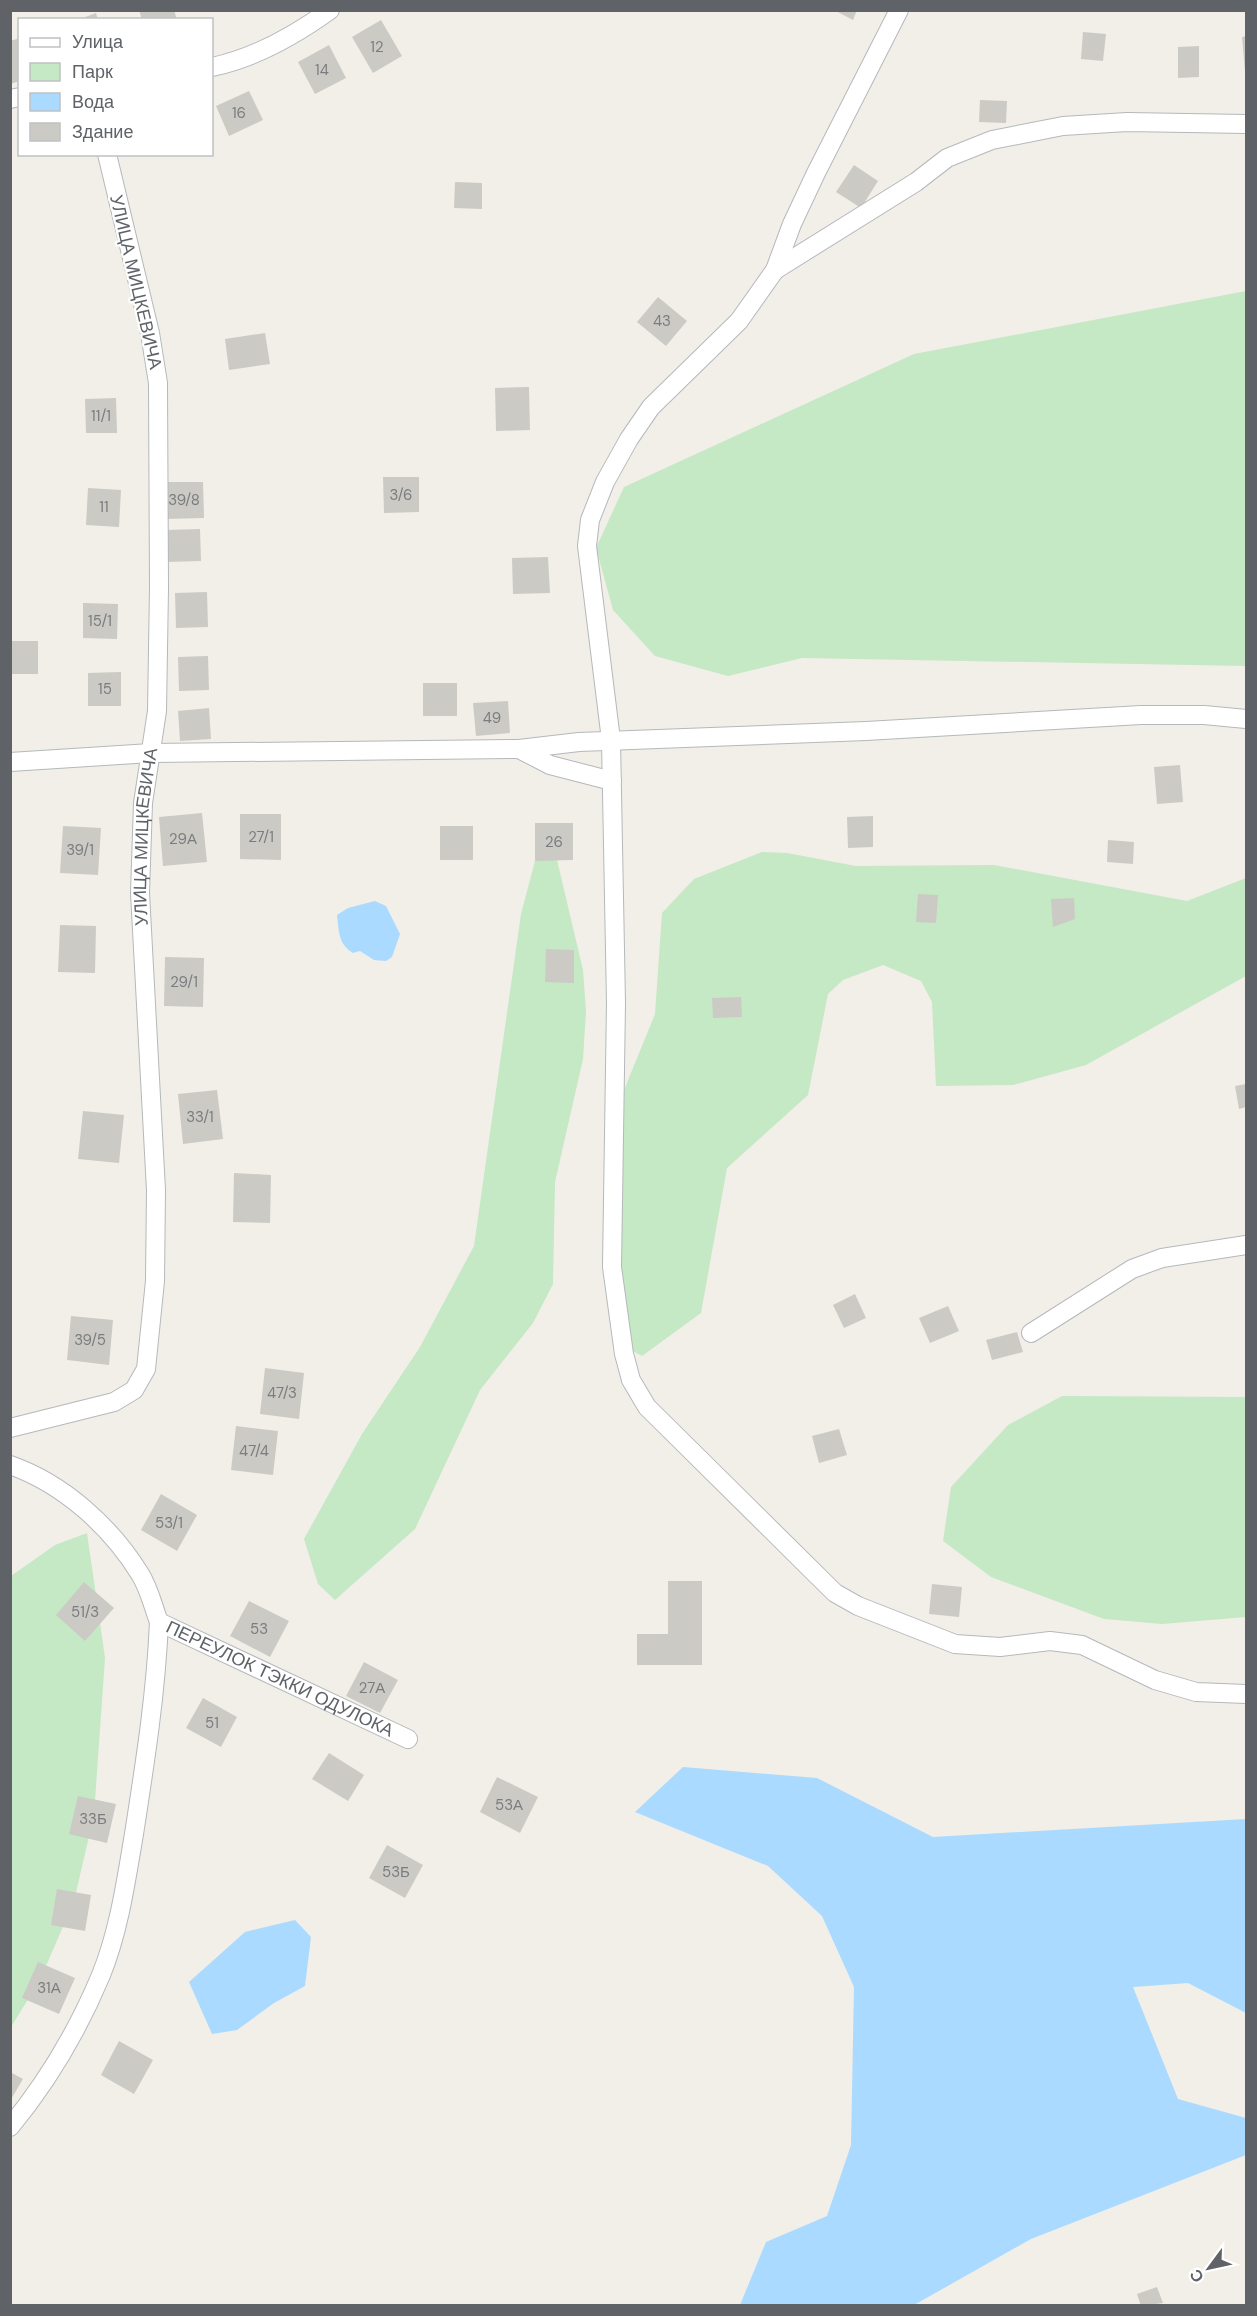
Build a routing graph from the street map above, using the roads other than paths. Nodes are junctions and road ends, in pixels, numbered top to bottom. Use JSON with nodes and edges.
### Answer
{"nodes":[{"id":1,"x":330,"y":10,"type":"edge"},
{"id":2,"x":899,"y":10,"type":"edge"},
{"id":3,"x":213,"y":67,"type":"edge"},
{"id":4,"x":1246,"y":124,"type":"edge"},
{"id":5,"x":107,"y":156,"type":"edge"},
{"id":6,"x":775,"y":270,"type":"junction"},
{"id":7,"x":1246,"y":719,"type":"edge"},
{"id":8,"x":611,"y":740,"type":"junction"},
{"id":9,"x":519,"y":749,"type":"junction"},
{"id":10,"x":151,"y":753,"type":"junction"},
{"id":11,"x":10,"y":762,"type":"edge"},
{"id":12,"x":612,"y":781,"type":"junction"},
{"id":13,"x":1246,"y":1245,"type":"edge"},
{"id":14,"x":1031,"y":1333,"type":"dead end"},
{"id":15,"x":10,"y":1428,"type":"edge"},
{"id":16,"x":10,"y":1465,"type":"edge"},
{"id":17,"x":159,"y":1622,"type":"junction"},
{"id":18,"x":1246,"y":1694,"type":"edge"},
{"id":19,"x":408,"y":1739,"type":"dead end"},
{"id":20,"x":10,"y":2127,"type":"edge"}],
"edges":[{"from":1,"to":3,"type":"street"},
{"from":2,"to":6,"type":"street"},
{"from":4,"to":6,"type":"street"},
{"from":5,"to":10,"type":"street","name":"УЛИЦА МИЦКЕВИЧА"},
{"from":6,"to":8,"type":"street"},
{"from":7,"to":8,"type":"street"},
{"from":8,"to":9,"type":"street"},
{"from":8,"to":12,"type":"street"},
{"from":9,"to":10,"type":"street"},
{"from":9,"to":12,"type":"street"},
{"from":10,"to":11,"type":"street"},
{"from":10,"to":15,"type":"street","name":"УЛИЦА МИЦКЕВИЧА"},
{"from":12,"to":18,"type":"street"},
{"from":13,"to":14,"type":"street"},
{"from":16,"to":17,"type":"street","name":"ПЕРЕУЛОК ТЭККИ ОДУЛОКА"},
{"from":17,"to":19,"type":"street","name":"ПЕРЕУЛОК ТЭККИ ОДУЛОКА"},
{"from":17,"to":20,"type":"street"}]}
